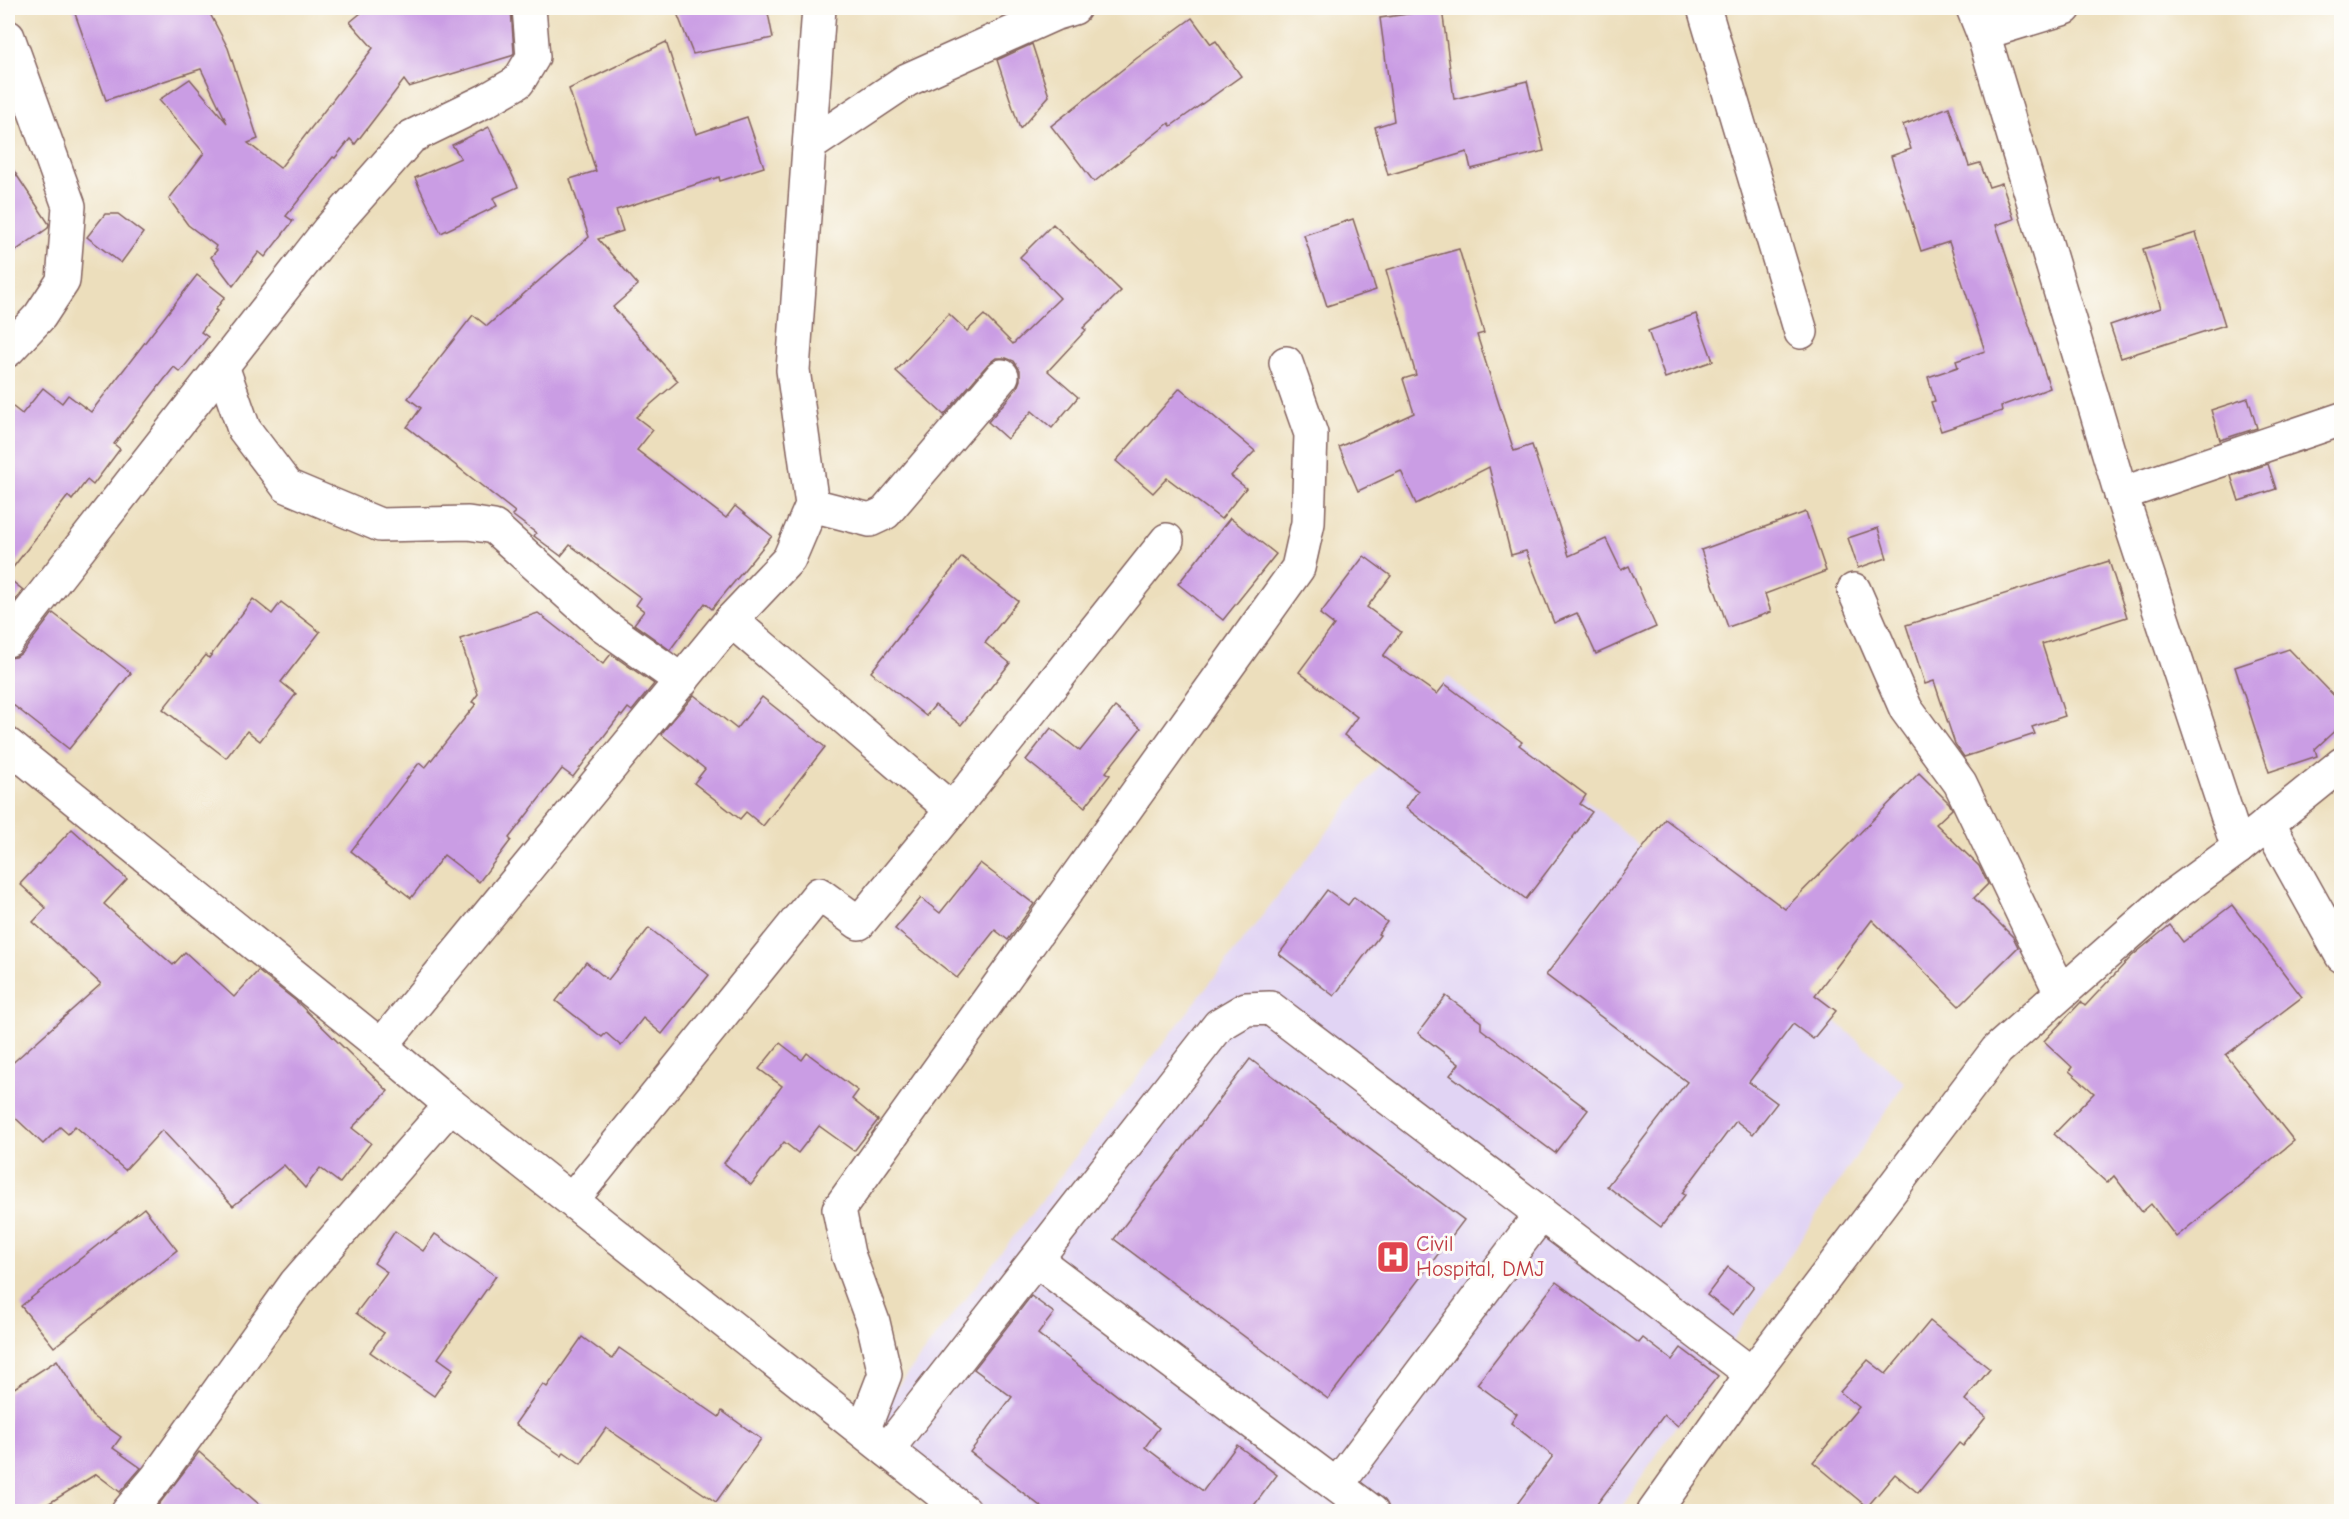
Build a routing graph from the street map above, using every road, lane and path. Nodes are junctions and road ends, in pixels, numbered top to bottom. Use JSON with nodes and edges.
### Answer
{"nodes":[{"id":1,"x":529,"y":8,"type":"edge"},
{"id":2,"x":819,"y":8,"type":"edge"},
{"id":3,"x":1074,"y":8,"type":"edge"},
{"id":4,"x":1704,"y":8,"type":"edge"},
{"id":5,"x":2065,"y":8,"type":"edge"},
{"id":6,"x":1978,"y":20,"type":"edge"},
{"id":7,"x":8,"y":36,"type":"edge"},
{"id":8,"x":810,"y":145,"type":"junction"},
{"id":9,"x":1801,"y":332,"type":"dead end"},
{"id":10,"x":8,"y":350,"type":"edge"},
{"id":11,"x":1286,"y":363,"type":"dead end"},
{"id":12,"x":222,"y":366,"type":"junction"},
{"id":13,"x":1002,"y":376,"type":"dead end"},
{"id":14,"x":2342,"y":419,"type":"edge"},
{"id":15,"x":2121,"y":494,"type":"junction"},
{"id":16,"x":812,"y":505,"type":"junction"},
{"id":17,"x":1167,"y":540,"type":"dead end"},
{"id":18,"x":1854,"y":590,"type":"dead end"},
{"id":19,"x":731,"y":620,"type":"junction"},
{"id":20,"x":8,"y":640,"type":"edge"},
{"id":21,"x":682,"y":681,"type":"junction"},
{"id":22,"x":8,"y":745,"type":"edge"},
{"id":23,"x":2342,"y":764,"type":"edge"},
{"id":24,"x":952,"y":810,"type":"junction"},
{"id":25,"x":2268,"y":823,"type":"junction"},
{"id":26,"x":2238,"y":848,"type":"junction"},
{"id":27,"x":2342,"y":956,"type":"edge"},
{"id":28,"x":2061,"y":993,"type":"junction"},
{"id":29,"x":381,"y":1046,"type":"junction"},
{"id":30,"x":451,"y":1105,"type":"junction"},
{"id":31,"x":572,"y":1200,"type":"junction"},
{"id":32,"x":1541,"y":1214,"type":"junction"},
{"id":33,"x":1036,"y":1260,"type":"junction"},
{"id":34,"x":1752,"y":1374,"type":"junction"},
{"id":35,"x":875,"y":1440,"type":"junction"},
{"id":36,"x":1337,"y":1485,"type":"junction"},
{"id":37,"x":128,"y":1512,"type":"edge"},
{"id":38,"x":965,"y":1512,"type":"edge"},
{"id":39,"x":1372,"y":1512,"type":"edge"},
{"id":40,"x":1654,"y":1512,"type":"edge"}],
"edges":[{"from":1,"to":12,"type":"street"},
{"from":2,"to":8,"type":"street"},
{"from":3,"to":8,"type":"street"},
{"from":4,"to":9,"type":"street"},
{"from":5,"to":6,"type":"street"},
{"from":6,"to":15,"type":"street"},
{"from":7,"to":10,"type":"street"},
{"from":8,"to":16,"type":"street"},
{"from":11,"to":35,"type":"street"},
{"from":12,"to":20,"type":"street"},
{"from":12,"to":21,"type":"street"},
{"from":13,"to":16,"type":"street"},
{"from":14,"to":15,"type":"street"},
{"from":15,"to":26,"type":"street"},
{"from":16,"to":19,"type":"street"},
{"from":17,"to":24,"type":"street"},
{"from":18,"to":28,"type":"street"},
{"from":19,"to":21,"type":"street"},
{"from":19,"to":24,"type":"street"},
{"from":21,"to":29,"type":"street"},
{"from":22,"to":29,"type":"street"},
{"from":23,"to":25,"type":"street"},
{"from":24,"to":31,"type":"street"},
{"from":25,"to":26,"type":"street"},
{"from":25,"to":27,"type":"street"},
{"from":26,"to":28,"type":"street"},
{"from":28,"to":34,"type":"street"},
{"from":29,"to":30,"type":"street"},
{"from":30,"to":31,"type":"street"},
{"from":30,"to":37,"type":"street"},
{"from":31,"to":35,"type":"street"},
{"from":32,"to":33,"type":"street"},
{"from":32,"to":34,"type":"street"},
{"from":32,"to":36,"type":"street"},
{"from":33,"to":35,"type":"street"},
{"from":33,"to":36,"type":"street"},
{"from":34,"to":40,"type":"street"},
{"from":35,"to":38,"type":"street"},
{"from":36,"to":39,"type":"street"}]}
